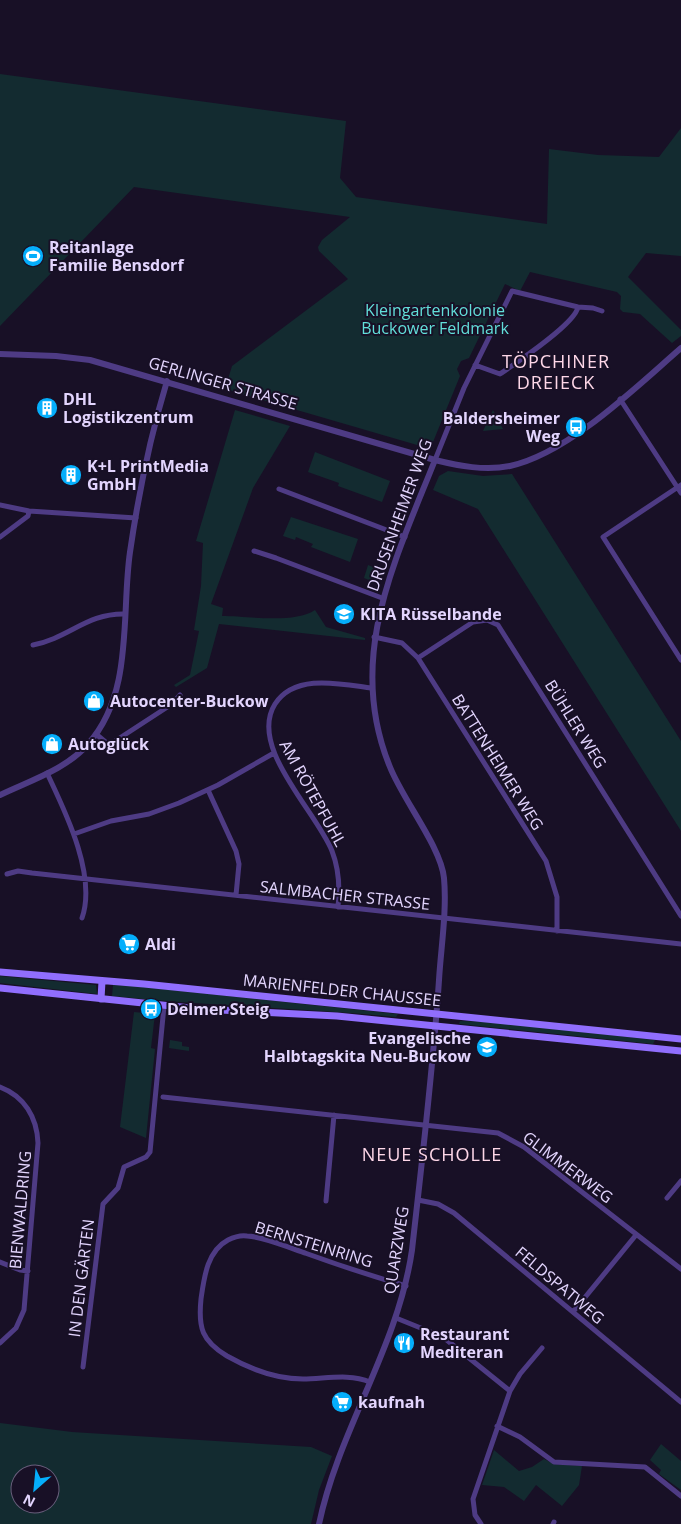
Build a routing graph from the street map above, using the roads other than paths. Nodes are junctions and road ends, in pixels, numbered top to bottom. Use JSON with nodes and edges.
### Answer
{"nodes":[{"id":1,"x":578,"y":307,"type":"junction"},
{"id":2,"x":602,"y":312,"type":"dead end"},
{"id":3,"x":681,"y":348,"type":"edge"},
{"id":4,"x":0,"y":354,"type":"edge"},
{"id":5,"x":475,"y":365,"type":"junction"},
{"id":6,"x":167,"y":381,"type":"junction"},
{"id":7,"x":620,"y":399,"type":"junction"},
{"id":8,"x":435,"y":460,"type":"junction"},
{"id":9,"x":680,"y":488,"type":"edge"},
{"id":10,"x":279,"y":489,"type":"dead end"},
{"id":11,"x":0,"y":505,"type":"edge"},
{"id":12,"x":29,"y":510,"type":"junction"},
{"id":13,"x":136,"y":518,"type":"junction"},
{"id":14,"x":0,"y":537,"type":"edge"},
{"id":15,"x":404,"y":537,"type":"junction"},
{"id":16,"x":254,"y":551,"type":"dead end"},
{"id":17,"x":382,"y":598,"type":"junction"},
{"id":18,"x":125,"y":614,"type":"junction"},
{"id":19,"x":374,"y":637,"type":"junction"},
{"id":20,"x":33,"y":645,"type":"dead end"},
{"id":21,"x":418,"y":658,"type":"junction"},
{"id":22,"x":681,"y":660,"type":"edge"},
{"id":23,"x":371,"y":688,"type":"junction"},
{"id":24,"x":180,"y":695,"type":"dead end"},
{"id":25,"x":96,"y":734,"type":"junction"},
{"id":26,"x":274,"y":753,"type":"junction"},
{"id":27,"x":47,"y":773,"type":"junction"},
{"id":28,"x":208,"y":790,"type":"junction"},
{"id":29,"x":0,"y":795,"type":"edge"},
{"id":30,"x":74,"y":834,"type":"junction"},
{"id":31,"x":7,"y":874,"type":"dead end"},
{"id":32,"x":84,"y":879,"type":"junction"},
{"id":33,"x":236,"y":896,"type":"junction"},
{"id":34,"x":338,"y":907,"type":"junction"},
{"id":35,"x":681,"y":916,"type":"edge"},
{"id":36,"x":82,"y":918,"type":"dead end"},
{"id":37,"x":443,"y":918,"type":"junction"},
{"id":38,"x":557,"y":931,"type":"junction"},
{"id":39,"x":681,"y":944,"type":"edge"},
{"id":40,"x":0,"y":972,"type":"edge"},
{"id":41,"x":102,"y":981,"type":"junction"},
{"id":42,"x":0,"y":988,"type":"edge"},
{"id":43,"x":100,"y":999,"type":"junction"},
{"id":44,"x":164,"y":1006,"type":"junction"},
{"id":45,"x":436,"y":1014,"type":"junction"},
{"id":46,"x":435,"y":1026,"type":"junction"},
{"id":47,"x":681,"y":1039,"type":"edge"},
{"id":48,"x":681,"y":1051,"type":"edge"},
{"id":49,"x":0,"y":1087,"type":"edge"},
{"id":50,"x":163,"y":1097,"type":"dead end"},
{"id":51,"x":334,"y":1115,"type":"junction"},
{"id":52,"x":425,"y":1125,"type":"junction"},
{"id":53,"x":681,"y":1181,"type":"edge"},
{"id":54,"x":667,"y":1198,"type":"dead end"},
{"id":55,"x":418,"y":1200,"type":"junction"},
{"id":56,"x":326,"y":1201,"type":"dead end"},
{"id":57,"x":636,"y":1235,"type":"junction"},
{"id":58,"x":0,"y":1262,"type":"edge"},
{"id":59,"x":681,"y":1269,"type":"edge"},
{"id":60,"x":28,"y":1271,"type":"junction"},
{"id":61,"x":406,"y":1286,"type":"junction"},
{"id":62,"x":573,"y":1312,"type":"junction"},
{"id":63,"x":396,"y":1318,"type":"junction"},
{"id":64,"x":0,"y":1343,"type":"edge"},
{"id":65,"x":542,"y":1348,"type":"dead end"},
{"id":66,"x":83,"y":1367,"type":"dead end"},
{"id":67,"x":370,"y":1382,"type":"junction"},
{"id":68,"x":510,"y":1391,"type":"junction"},
{"id":69,"x":681,"y":1402,"type":"edge"},
{"id":70,"x":497,"y":1426,"type":"junction"},
{"id":71,"x":681,"y":1496,"type":"edge"},
{"id":72,"x":318,"y":1524,"type":"edge"},
{"id":73,"x":480,"y":1524,"type":"edge"}],
"edges":[{"from":1,"to":2,"type":"street","name":"DRUSENHEIMER WEG"},
{"from":1,"to":5,"type":"street"},
{"from":1,"to":5,"type":"street","name":"DRUSENHEIMER WEG"},
{"from":3,"to":7,"type":"street","name":"GERLINGER STRASSE"},
{"from":4,"to":6,"type":"street","name":"GERLINGER STRASSE"},
{"from":5,"to":8,"type":"street","name":"DRUSENHEIMER WEG"},
{"from":6,"to":8,"type":"street","name":"GERLINGER STRASSE"},
{"from":6,"to":13,"type":"street"},
{"from":7,"to":8,"type":"street","name":"GERLINGER STRASSE"},
{"from":7,"to":9,"type":"street"},
{"from":8,"to":15,"type":"street","name":"DRUSENHEIMER WEG"},
{"from":9,"to":22,"type":"street"},
{"from":10,"to":15,"type":"street"},
{"from":11,"to":12,"type":"street"},
{"from":12,"to":13,"type":"street"},
{"from":12,"to":14,"type":"street"},
{"from":13,"to":18,"type":"street"},
{"from":15,"to":17,"type":"street","name":"DRUSENHEIMER WEG"},
{"from":16,"to":17,"type":"street"},
{"from":17,"to":19,"type":"street","name":"DRUSENHEIMER WEG"},
{"from":18,"to":20,"type":"street"},
{"from":18,"to":25,"type":"street"},
{"from":19,"to":21,"type":"street","name":"BATTENHEIMER WEG"},
{"from":19,"to":23,"type":"street","name":"DRUSENHEIMER WEG"},
{"from":21,"to":35,"type":"street","name":"BÜHLER WEG"},
{"from":21,"to":38,"type":"street","name":"BATTENHEIMER WEG"},
{"from":23,"to":26,"type":"street","name":"AM RÖTEPFUHL"},
{"from":23,"to":37,"type":"street","name":"DRUSENHEIMER WEG"},
{"from":24,"to":25,"type":"street"},
{"from":25,"to":27,"type":"street"},
{"from":26,"to":28,"type":"street"},
{"from":26,"to":34,"type":"street","name":"AM RÖTEPFUHL"},
{"from":27,"to":29,"type":"street"},
{"from":27,"to":30,"type":"street"},
{"from":28,"to":30,"type":"street"},
{"from":28,"to":33,"type":"street"},
{"from":30,"to":32,"type":"street"},
{"from":31,"to":32,"type":"street","name":"SALMBACHER STRASSE"},
{"from":32,"to":33,"type":"street","name":"SALMBACHER STRASSE"},
{"from":32,"to":36,"type":"street"},
{"from":33,"to":34,"type":"street","name":"SALMBACHER STRASSE"},
{"from":34,"to":37,"type":"street","name":"SALMBACHER STRASSE"},
{"from":37,"to":38,"type":"street","name":"SALMBACHER STRASSE"},
{"from":37,"to":45,"type":"street","name":"DRUSENHEIMER WEG"},
{"from":38,"to":39,"type":"street","name":"SALMBACHER STRASSE"},
{"from":40,"to":41,"type":"main road","name":"MARIENFELDER CHAUSSEE"},
{"from":41,"to":43,"type":"main road"},
{"from":41,"to":45,"type":"main road","name":"MARIENFELDER CHAUSSEE"},
{"from":42,"to":43,"type":"main road","name":"MARIENFELDER CHAUSSEE"},
{"from":43,"to":44,"type":"main road","name":"MARIENFELDER CHAUSSEE"},
{"from":44,"to":46,"type":"main road","name":"MARIENFELDER CHAUSSEE"},
{"from":44,"to":66,"type":"street","name":"IN DEN GÄRTEN"},
{"from":45,"to":46,"type":"street","name":"DRUSENHEIMER WEG"},
{"from":45,"to":47,"type":"main road","name":"MARIENFELDER CHAUSSEE"},
{"from":46,"to":48,"type":"main road","name":"MARIENFELDER CHAUSSEE"},
{"from":46,"to":52,"type":"street","name":"QUARZWEG"},
{"from":49,"to":60,"type":"street","name":"BIENWALDRING"},
{"from":50,"to":51,"type":"street","name":"GLIMMERWEG"},
{"from":51,"to":52,"type":"street","name":"GLIMMERWEG"},
{"from":51,"to":56,"type":"street"},
{"from":52,"to":55,"type":"street","name":"QUARZWEG"},
{"from":52,"to":57,"type":"street","name":"GLIMMERWEG"},
{"from":53,"to":54,"type":"street"},
{"from":55,"to":61,"type":"street","name":"QUARZWEG"},
{"from":55,"to":62,"type":"street","name":"FELDSPATWEG"},
{"from":57,"to":59,"type":"street","name":"GLIMMERWEG"},
{"from":57,"to":62,"type":"street"},
{"from":58,"to":60,"type":"street"},
{"from":60,"to":64,"type":"street","name":"BIENWALDRING"},
{"from":61,"to":63,"type":"street","name":"QUARZWEG"},
{"from":61,"to":67,"type":"street","name":"BERNSTEINRING"},
{"from":62,"to":69,"type":"street","name":"FELDSPATWEG"},
{"from":63,"to":67,"type":"street","name":"QUARZWEG"},
{"from":63,"to":68,"type":"street"},
{"from":65,"to":68,"type":"street"},
{"from":67,"to":72,"type":"street","name":"QUARZWEG"},
{"from":68,"to":70,"type":"street"},
{"from":70,"to":71,"type":"street"},
{"from":70,"to":73,"type":"street"}]}
